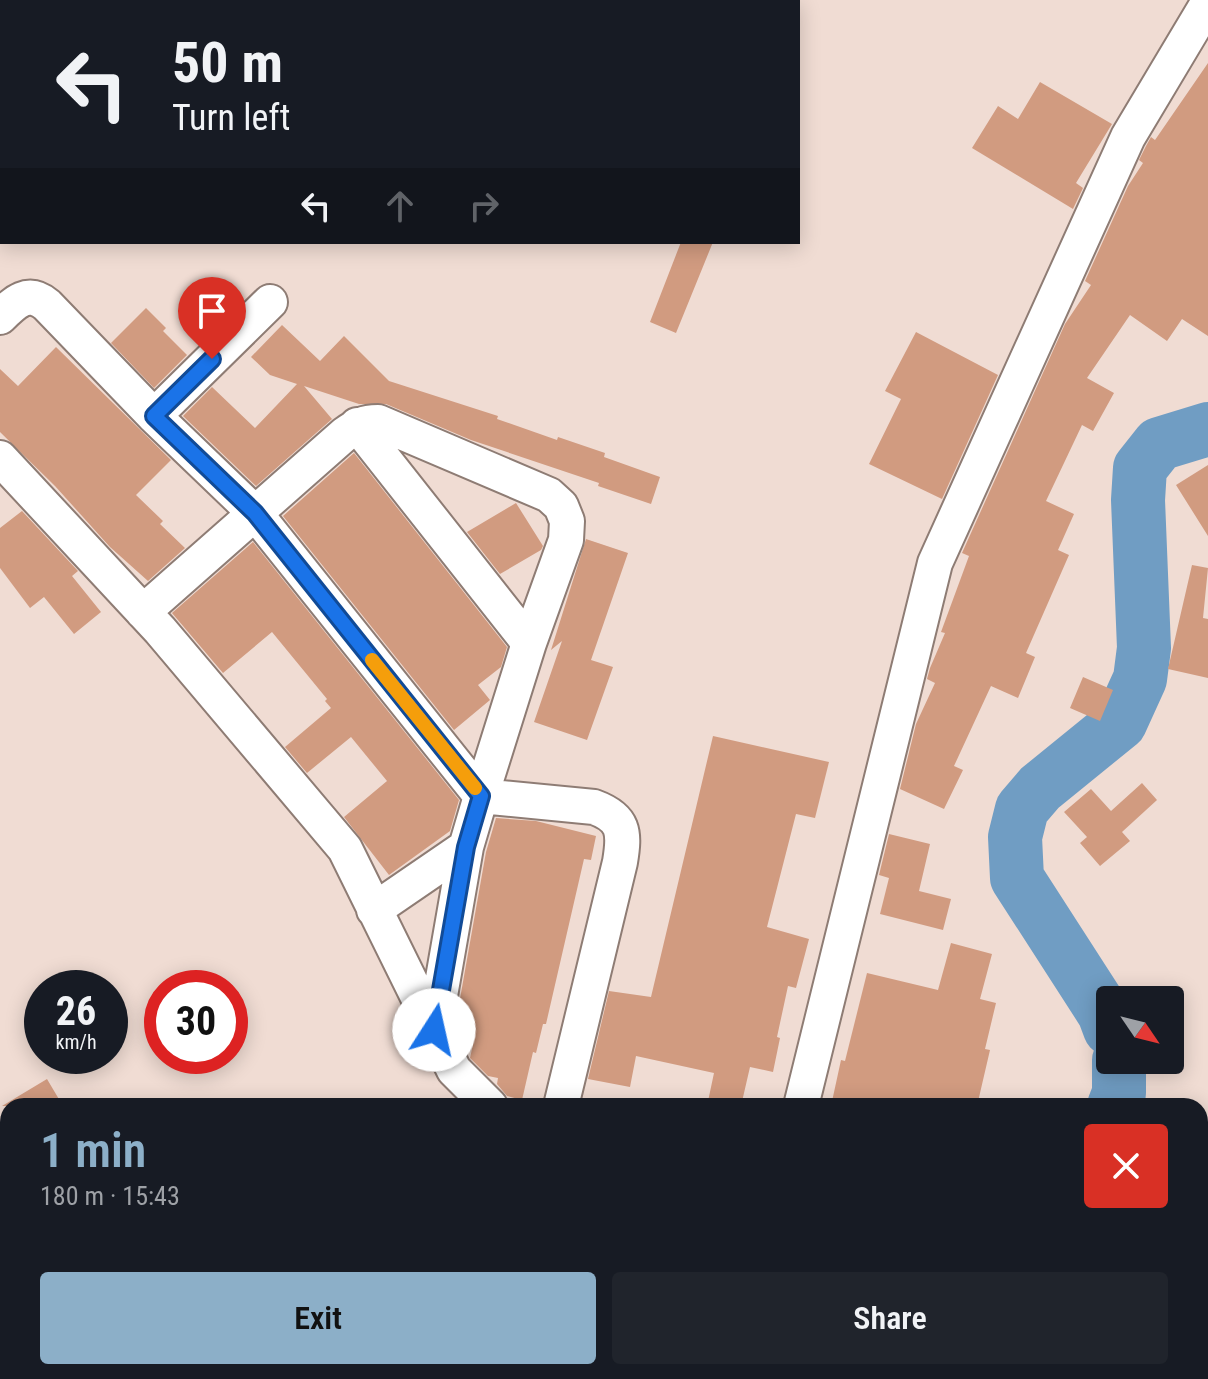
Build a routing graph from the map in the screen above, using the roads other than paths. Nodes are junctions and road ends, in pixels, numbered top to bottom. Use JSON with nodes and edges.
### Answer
{"nodes":[{"id":1,"x":1208,"y":3,"type":"edge"},
{"id":2,"x":270,"y":302,"type":"dead end"},
{"id":3,"x":0,"y":317,"type":"edge"},
{"id":4,"x":154,"y":416,"type":"junction"},
{"id":5,"x":357,"y":425,"type":"junction"},
{"id":6,"x":0,"y":458,"type":"edge"},
{"id":7,"x":255,"y":513,"type":"junction"},
{"id":8,"x":143,"y":612,"type":"junction"},
{"id":9,"x":529,"y":643,"type":"junction"},
{"id":10,"x":481,"y":796,"type":"junction"},
{"id":11,"x":466,"y":847,"type":"junction"},
{"id":12,"x":374,"y":910,"type":"junction"},
{"id":13,"x":434,"y":1030,"type":"junction"},
{"id":14,"x":482,"y":1098,"type":"edge"},
{"id":15,"x":563,"y":1098,"type":"edge"},
{"id":16,"x":803,"y":1098,"type":"edge"}],
"edges":[{"from":1,"to":16,"type":"street"},
{"from":2,"to":4,"type":"street"},
{"from":3,"to":4,"type":"street"},
{"from":4,"to":7,"type":"street"},
{"from":5,"to":7,"type":"street"},
{"from":5,"to":9,"type":"street"},
{"from":5,"to":9,"type":"street"},
{"from":6,"to":8,"type":"street"},
{"from":7,"to":8,"type":"street"},
{"from":7,"to":10,"type":"street"},
{"from":8,"to":12,"type":"street"},
{"from":9,"to":10,"type":"street"},
{"from":10,"to":11,"type":"street"},
{"from":10,"to":15,"type":"street"},
{"from":11,"to":12,"type":"street"},
{"from":11,"to":13,"type":"street"},
{"from":12,"to":13,"type":"street"},
{"from":13,"to":14,"type":"street"}]}
